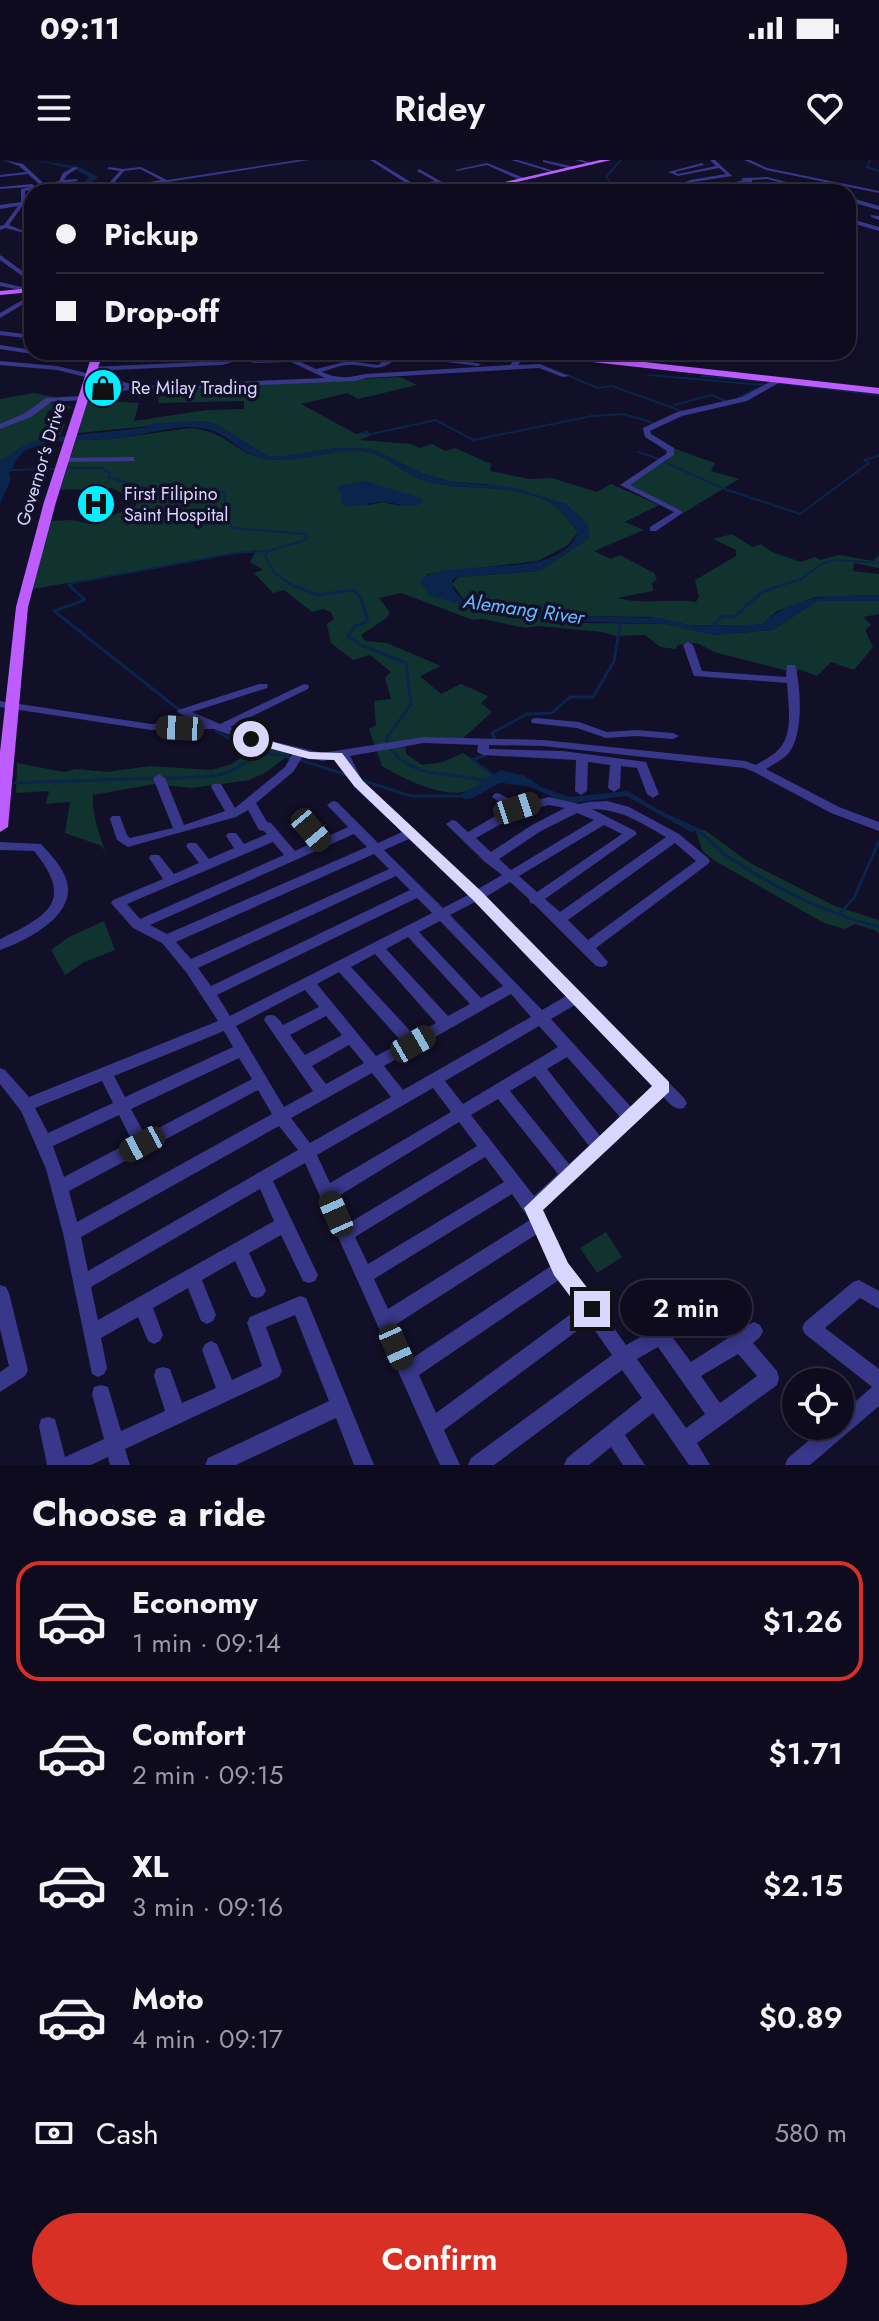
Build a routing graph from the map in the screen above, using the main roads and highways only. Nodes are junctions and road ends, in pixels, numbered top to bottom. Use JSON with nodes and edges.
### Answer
{"nodes":[{"id":1,"x":608,"y":160,"type":"edge"},
{"id":2,"x":500,"y":184,"type":"edge"},
{"id":3,"x":0,"y":293,"type":"edge"},
{"id":4,"x":24,"y":293,"type":"edge"},
{"id":5,"x":95,"y":360,"type":"edge"},
{"id":6,"x":600,"y":360,"type":"edge"},
{"id":7,"x":879,"y":391,"type":"edge"},
{"id":8,"x":7,"y":705,"type":"edge"},
{"id":9,"x":0,"y":827,"type":"edge"}],
"edges":[{"from":1,"to":2,"type":"main road"},
{"from":3,"to":4,"type":"main road"},
{"from":5,"to":8,"type":"main road","name":"Governor's Drive"},
{"from":6,"to":7,"type":"main road"},
{"from":8,"to":9,"type":"main road","name":"Governor's Drive"}]}
